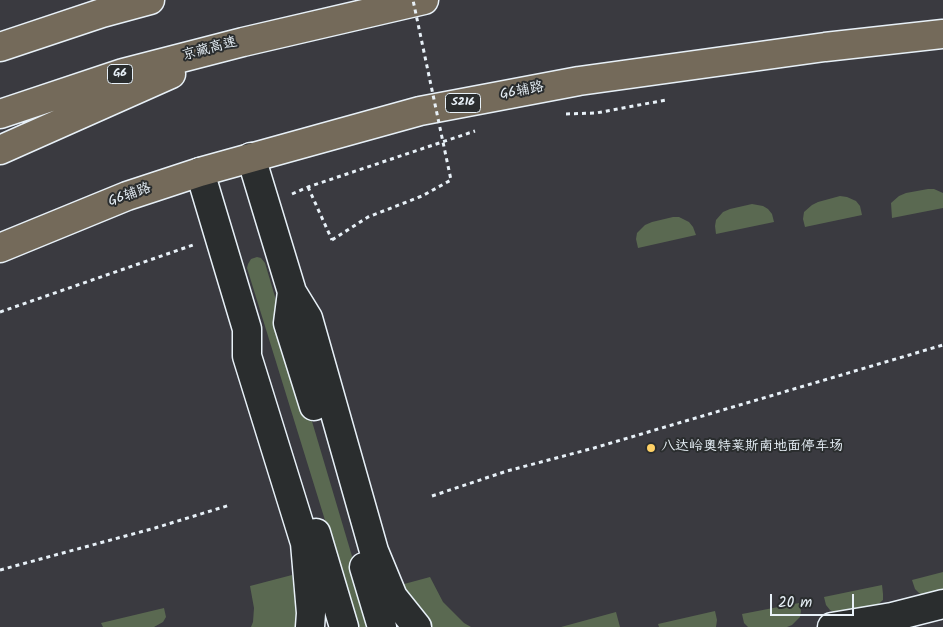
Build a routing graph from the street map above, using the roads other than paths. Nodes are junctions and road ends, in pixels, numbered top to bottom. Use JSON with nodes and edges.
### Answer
{"nodes":[{"id":1,"x":150,"y":0,"type":"edge"},
{"id":2,"x":424,"y":0,"type":"edge"},
{"id":3,"x":943,"y":34,"type":"edge"},
{"id":4,"x":243,"y":42,"type":"junction"},
{"id":5,"x":0,"y":47,"type":"edge"},
{"id":6,"x":0,"y":114,"type":"edge"},
{"id":7,"x":0,"y":150,"type":"edge"},
{"id":8,"x":251,"y":157,"type":"junction"},
{"id":9,"x":200,"y":172,"type":"junction"},
{"id":10,"x":0,"y":248,"type":"edge"},
{"id":11,"x":292,"y":292,"type":"junction"},
{"id":12,"x":247,"y":329,"type":"junction"},
{"id":13,"x":943,"y":604,"type":"edge"},
{"id":14,"x":943,"y":624,"type":"edge"},
{"id":15,"x":310,"y":627,"type":"edge"},
{"id":16,"x":344,"y":627,"type":"edge"},
{"id":17,"x":382,"y":627,"type":"edge"},
{"id":18,"x":417,"y":627,"type":"edge"},
{"id":19,"x":832,"y":627,"type":"edge"},
{"id":20,"x":928,"y":627,"type":"edge"}],
"edges":[{"from":1,"to":5,"type":"main road"},
{"from":2,"to":4,"type":"main road","name":"京藏高速","number":"G6"},
{"from":3,"to":8,"type":"main road","name":"G6辅路","number":"S216"},
{"from":4,"to":6,"type":"main road","name":"京藏高速","number":"G6"},
{"from":4,"to":7,"type":"main road"},
{"from":8,"to":9,"type":"main road","name":"G6辅路","number":"S216"},
{"from":8,"to":11,"type":"street"},
{"from":9,"to":10,"type":"main road","name":"G6辅路","number":"S216"},
{"from":9,"to":12,"type":"street"},
{"from":11,"to":17,"type":"street"},
{"from":11,"to":18,"type":"street"},
{"from":12,"to":15,"type":"street"},
{"from":12,"to":16,"type":"street"},
{"from":13,"to":19,"type":"street"},
{"from":14,"to":20,"type":"street"}]}
